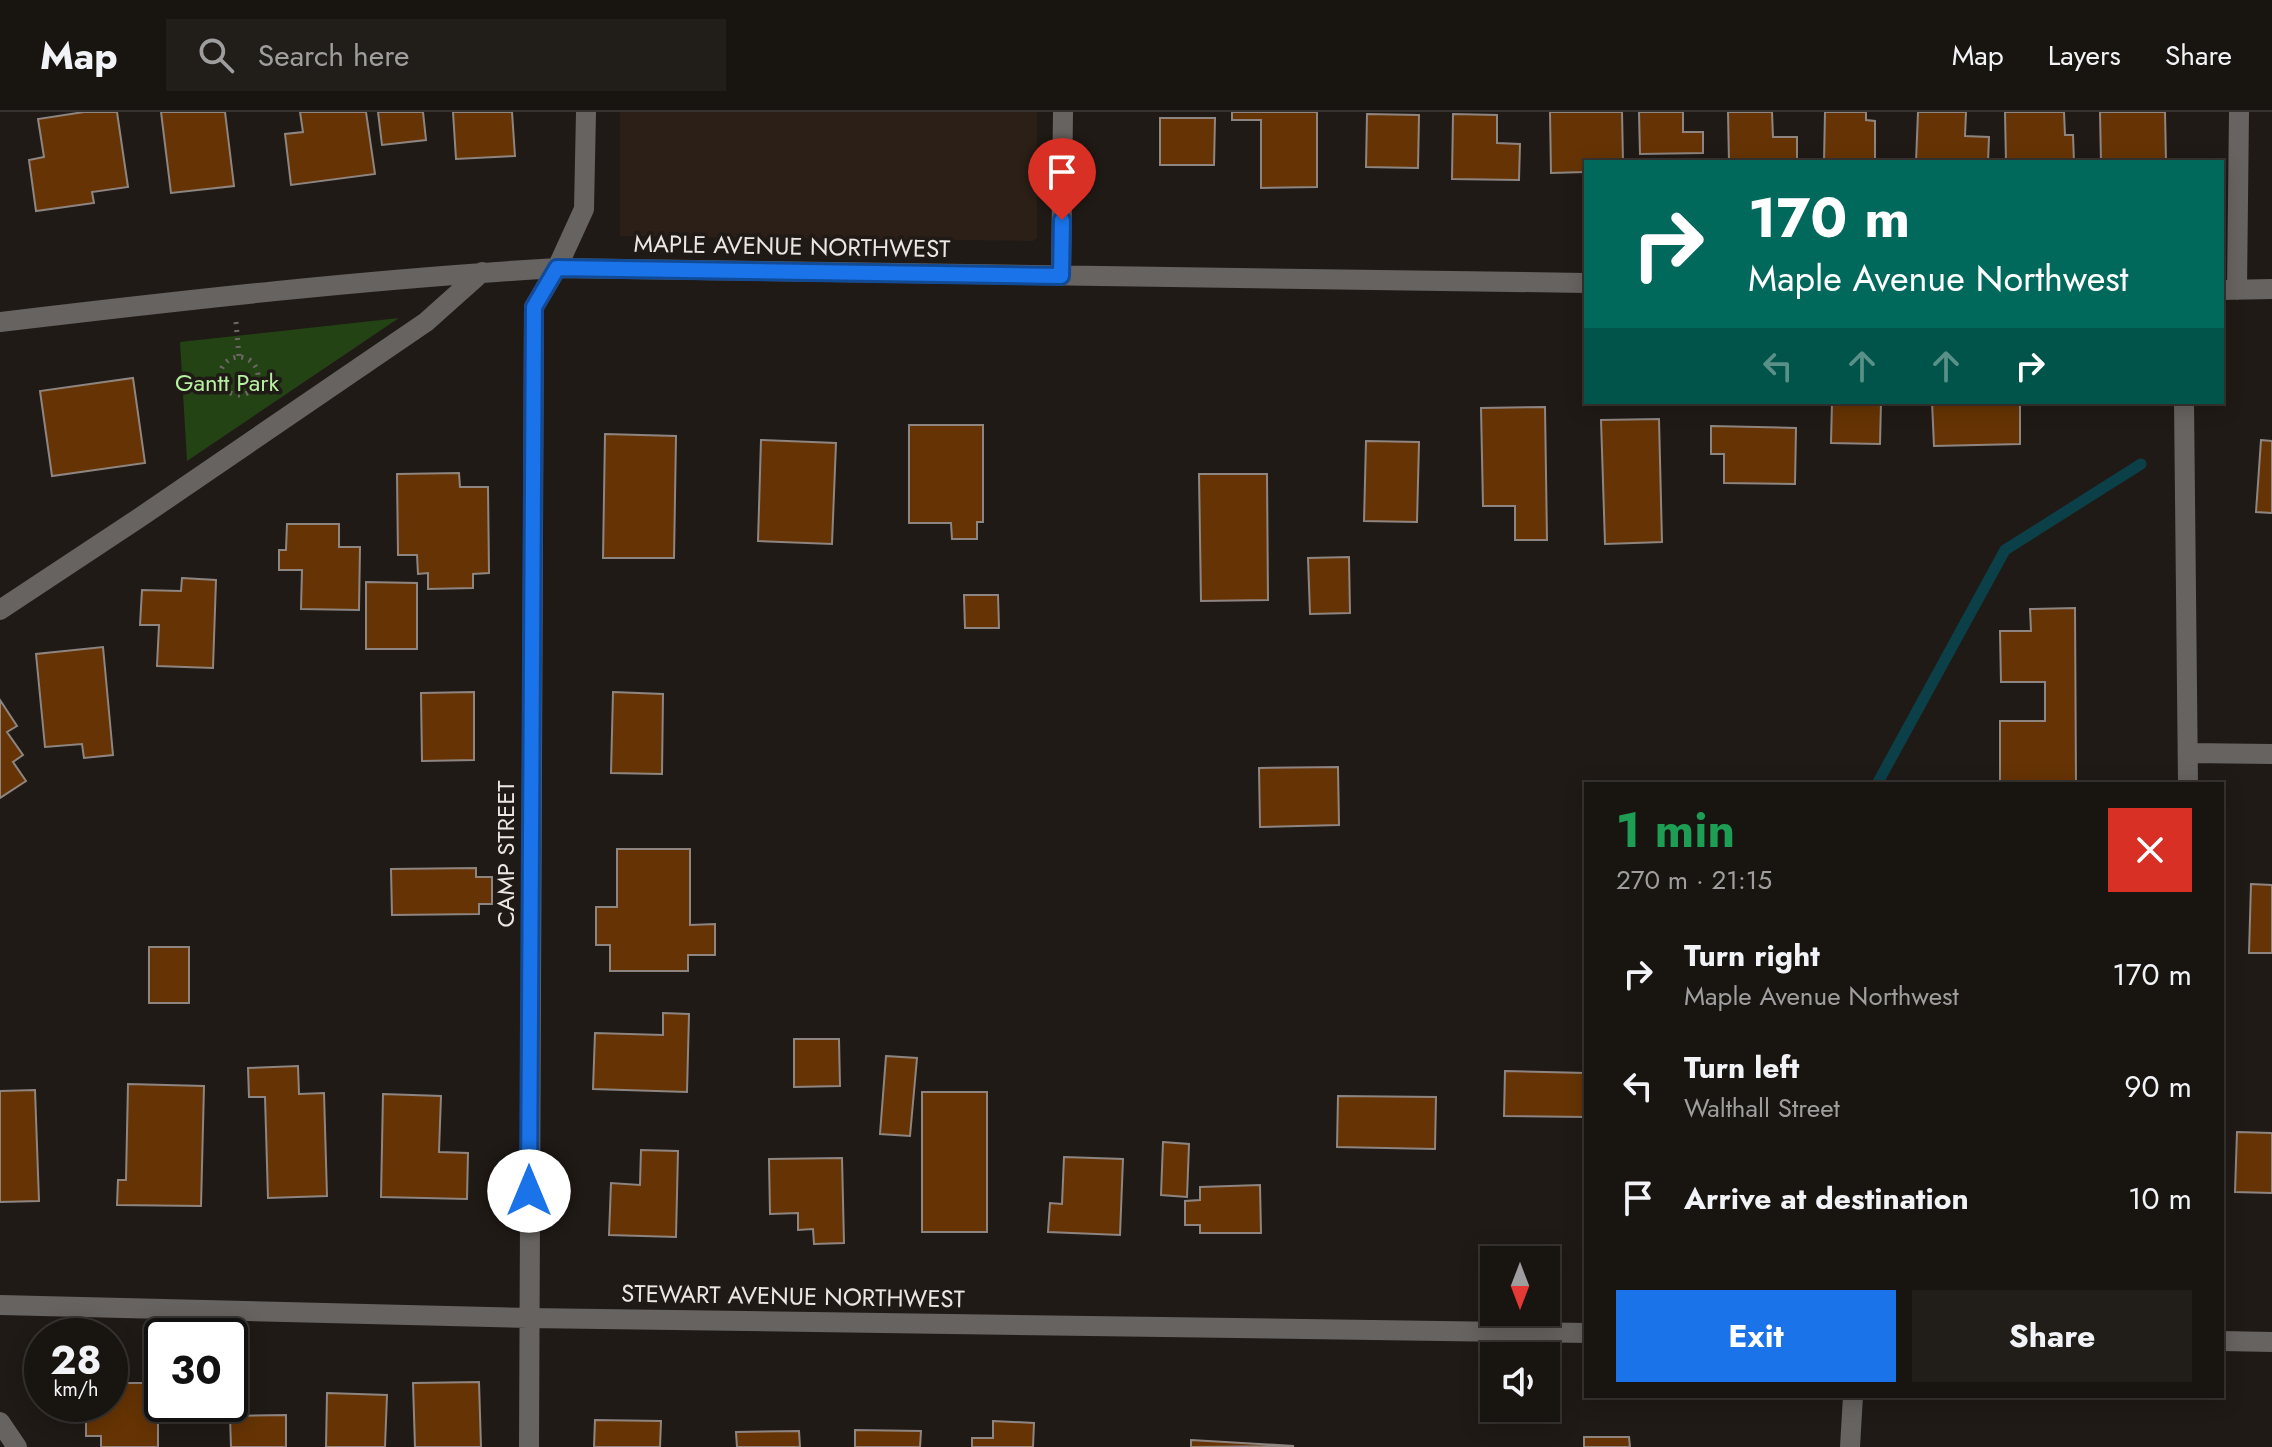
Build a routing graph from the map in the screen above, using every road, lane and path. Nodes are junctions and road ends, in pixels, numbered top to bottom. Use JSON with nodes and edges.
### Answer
{"nodes":[{"id":1,"x":586,"y":112,"type":"edge"},
{"id":2,"x":1063,"y":112,"type":"edge"},
{"id":3,"x":2239,"y":112,"type":"edge"},
{"id":4,"x":557,"y":268,"type":"junction"},
{"id":5,"x":482,"y":272,"type":"junction"},
{"id":6,"x":1061,"y":276,"type":"junction"},
{"id":7,"x":1584,"y":283,"type":"edge"},
{"id":8,"x":2272,"y":289,"type":"edge"},
{"id":9,"x":2230,"y":290,"type":"edge"},
{"id":10,"x":0,"y":322,"type":"edge"},
{"id":11,"x":227,"y":362,"type":"joint"},
{"id":12,"x":2184,"y":404,"type":"edge"},
{"id":13,"x":0,"y":610,"type":"edge"},
{"id":14,"x":2188,"y":753,"type":"junction"},
{"id":15,"x":2272,"y":754,"type":"edge"},
{"id":16,"x":2188,"y":782,"type":"edge"},
{"id":17,"x":0,"y":1305,"type":"edge"},
{"id":18,"x":528,"y":1318,"type":"junction"},
{"id":19,"x":1584,"y":1333,"type":"edge"},
{"id":20,"x":2224,"y":1341,"type":"edge"},
{"id":21,"x":2272,"y":1342,"type":"edge"},
{"id":22,"x":1853,"y":1398,"type":"edge"},
{"id":23,"x":0,"y":1422,"type":"edge"},
{"id":24,"x":17,"y":1447,"type":"edge"},
{"id":25,"x":529,"y":1447,"type":"edge"},
{"id":26,"x":1850,"y":1447,"type":"edge"}],
"edges":[{"from":1,"to":4,"type":"street","name":"CAMP STREET"},
{"from":2,"to":6,"type":"street"},
{"from":3,"to":9,"type":"street"},
{"from":4,"to":5,"type":"street","name":"MAPLE AVENUE NORTHWEST"},
{"from":4,"to":6,"type":"street","name":"MAPLE AVENUE NORTHWEST"},
{"from":4,"to":18,"type":"street","name":"CAMP STREET"},
{"from":5,"to":10,"type":"street","name":"MAPLE AVENUE NORTHWEST"},
{"from":5,"to":13,"type":"street"},
{"from":6,"to":7,"type":"street","name":"MAPLE AVENUE NORTHWEST"},
{"from":8,"to":9,"type":"street"},
{"from":11,"to":11,"type":"path"},
{"from":12,"to":14,"type":"street"},
{"from":14,"to":15,"type":"street"},
{"from":14,"to":16,"type":"street"},
{"from":17,"to":18,"type":"street","name":"STEWART AVENUE NORTHWEST"},
{"from":18,"to":19,"type":"street","name":"STEWART AVENUE NORTHWEST"},
{"from":18,"to":25,"type":"street","name":"CAMP STREET"},
{"from":20,"to":21,"type":"street"},
{"from":22,"to":26,"type":"street"},
{"from":23,"to":24,"type":"street"}]}
